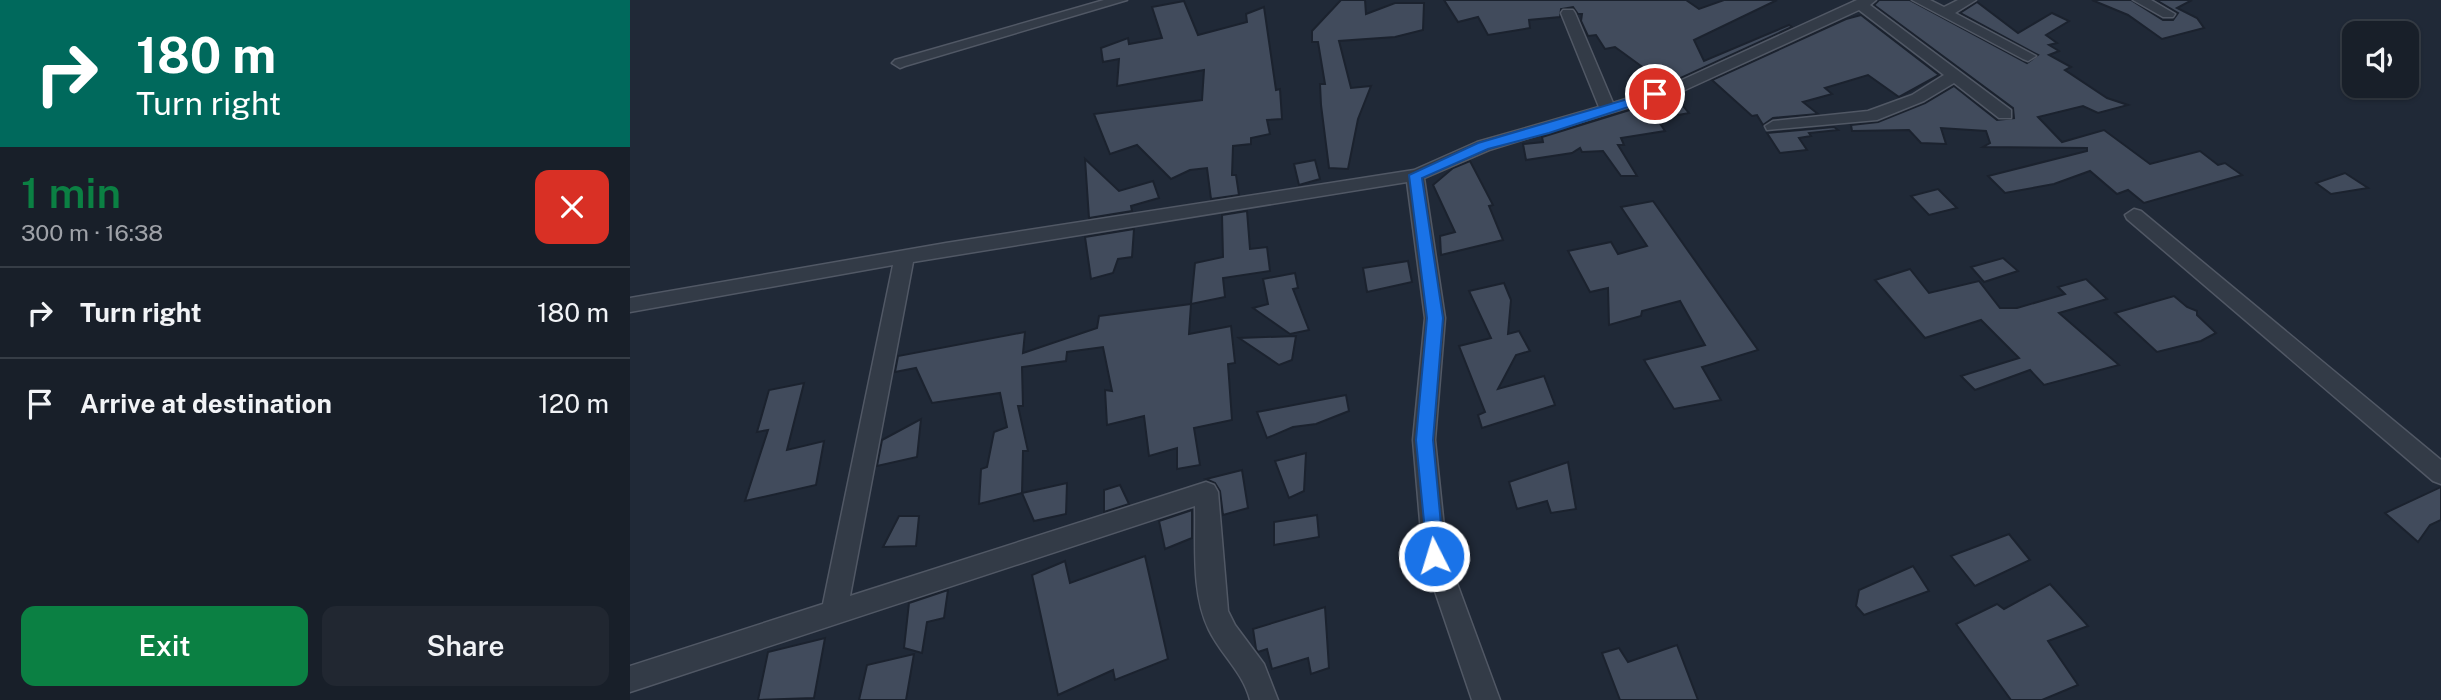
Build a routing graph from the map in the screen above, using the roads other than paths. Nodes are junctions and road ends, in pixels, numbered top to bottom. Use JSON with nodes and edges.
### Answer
{"nodes":[{"id":1,"x":1120,"y":0,"type":"edge"},
{"id":2,"x":1919,"y":0,"type":"edge"},
{"id":3,"x":1969,"y":0,"type":"edge"},
{"id":4,"x":2140,"y":0,"type":"edge"},
{"id":5,"x":1864,"y":2,"type":"edge"},
{"id":6,"x":1568,"y":13,"type":"dead end"},
{"id":7,"x":1944,"y":13,"type":"junction"},
{"id":8,"x":2168,"y":14,"type":"dead end"},
{"id":9,"x":2028,"y":56,"type":"dead end"},
{"id":10,"x":900,"y":63,"type":"dead end"},
{"id":11,"x":1954,"y":76,"type":"junction"},
{"id":12,"x":1608,"y":110,"type":"junction"},
{"id":13,"x":2005,"y":114,"type":"dead end"},
{"id":14,"x":1773,"y":126,"type":"dead end"},
{"id":15,"x":1415,"y":175,"type":"junction"},
{"id":16,"x":2134,"y":215,"type":"dead end"},
{"id":17,"x":904,"y":258,"type":"junction"},
{"id":18,"x":630,"y":305,"type":"edge"},
{"id":19,"x":2441,"y":474,"type":"edge"},
{"id":20,"x":834,"y":613,"type":"junction"},
{"id":21,"x":630,"y":678,"type":"edge"},
{"id":22,"x":1264,"y":700,"type":"edge"},
{"id":23,"x":1486,"y":700,"type":"edge"}],
"edges":[{"from":1,"to":10,"type":"street"},
{"from":2,"to":7,"type":"street"},
{"from":3,"to":7,"type":"street"},
{"from":4,"to":8,"type":"street"},
{"from":5,"to":11,"type":"street"},
{"from":5,"to":12,"type":"street"},
{"from":6,"to":12,"type":"street"},
{"from":7,"to":9,"type":"street"},
{"from":11,"to":13,"type":"street"},
{"from":11,"to":14,"type":"street"},
{"from":12,"to":15,"type":"street"},
{"from":15,"to":17,"type":"street"},
{"from":15,"to":23,"type":"street"},
{"from":16,"to":19,"type":"street"},
{"from":17,"to":18,"type":"street"},
{"from":17,"to":20,"type":"street"},
{"from":20,"to":21,"type":"street"},
{"from":20,"to":22,"type":"street"}]}
